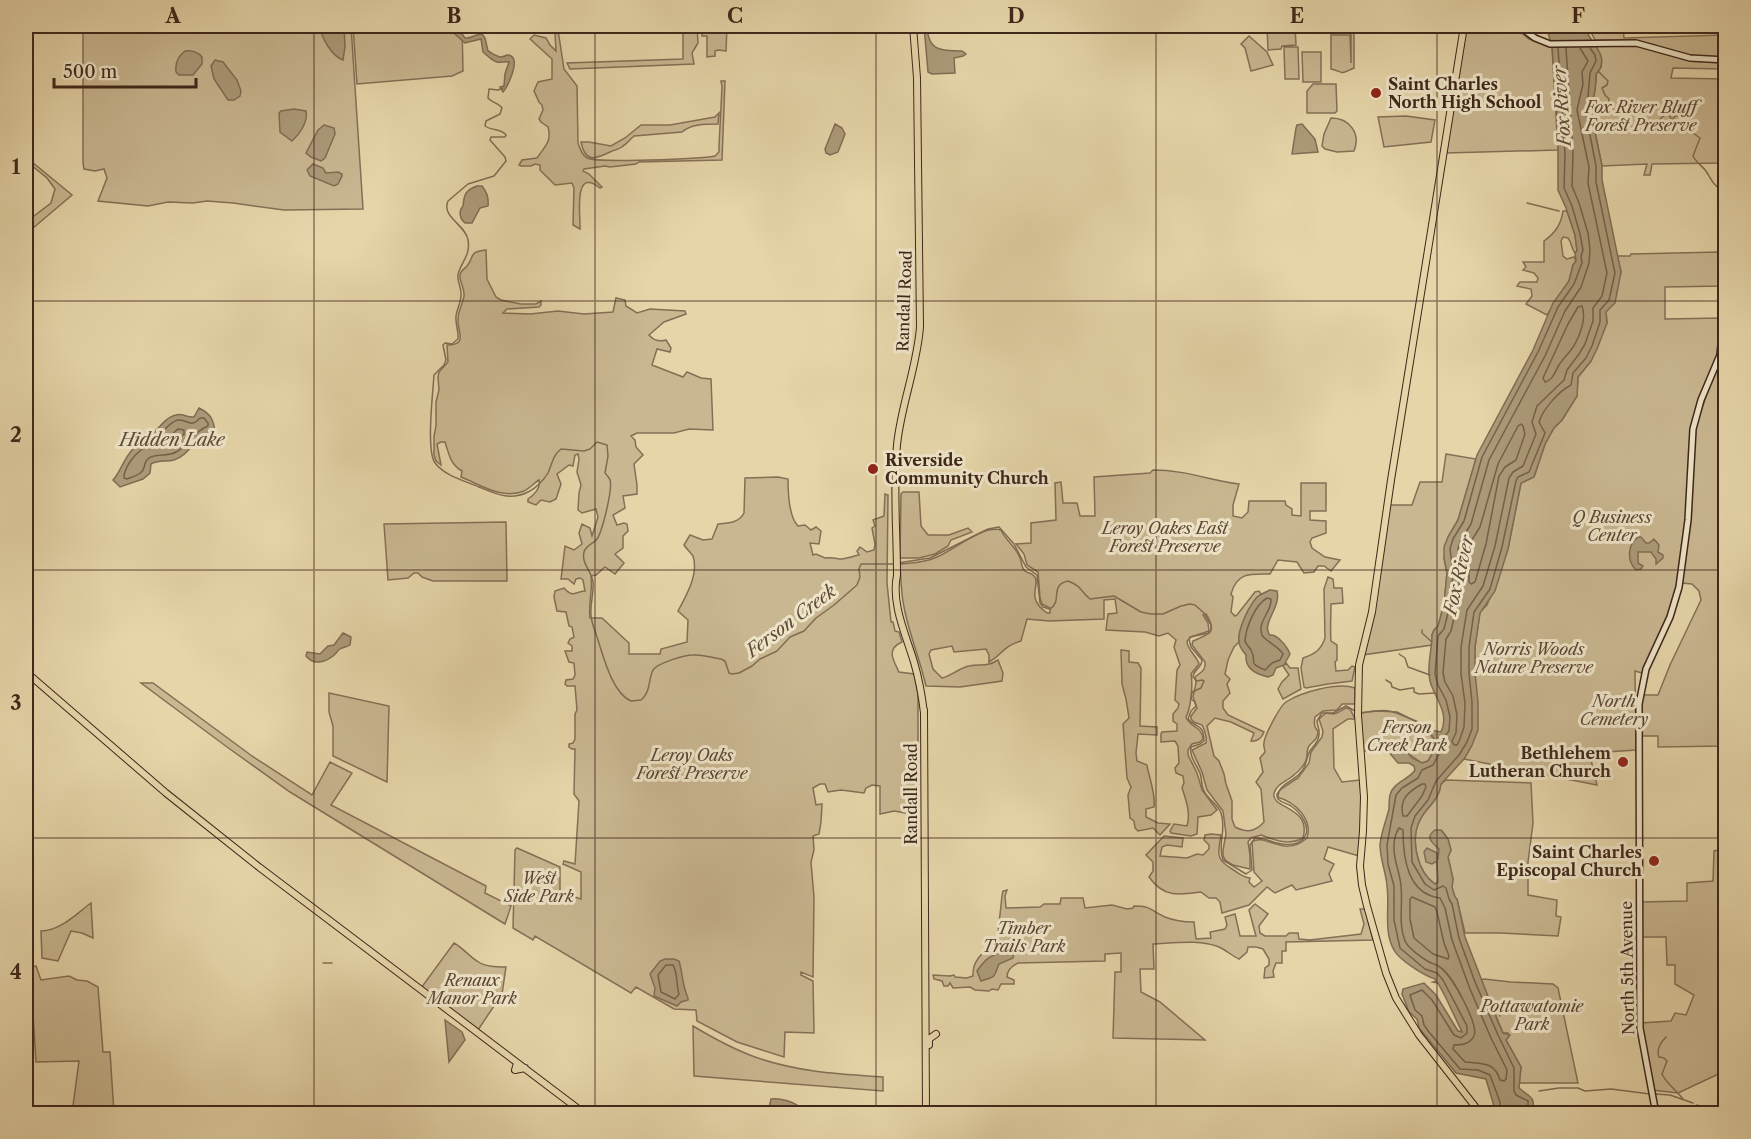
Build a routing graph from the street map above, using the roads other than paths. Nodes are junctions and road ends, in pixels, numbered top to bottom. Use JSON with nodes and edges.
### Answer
{"nodes":[{"id":1,"x":913,"y":26,"type":"edge"},
{"id":2,"x":1464,"y":26,"type":"edge"},
{"id":3,"x":1519,"y":26,"type":"edge"},
{"id":4,"x":1725,"y":60,"type":"edge"},
{"id":5,"x":1725,"y":114,"type":"edge"},
{"id":6,"x":26,"y":672,"type":"edge"},
{"id":7,"x":925,"y":988,"type":"junction"},
{"id":8,"x":924,"y":1004,"type":"junction"},
{"id":9,"x":920,"y":1021,"type":"dead end"},
{"id":10,"x":936,"y":1034,"type":"dead end"},
{"id":11,"x":926,"y":1063,"type":"junction"},
{"id":12,"x":585,"y":1113,"type":"edge"},
{"id":13,"x":924,"y":1113,"type":"edge"},
{"id":14,"x":1481,"y":1113,"type":"edge"},
{"id":15,"x":1656,"y":1113,"type":"edge"}],
"edges":[{"from":1,"to":7,"type":"main road","name":"Randall Road"},
{"from":2,"to":14,"type":"main road"},
{"from":3,"to":4,"type":"main road"},
{"from":5,"to":15,"type":"main road","name":"North 5th Avenue"},
{"from":6,"to":12,"type":"main road"},
{"from":7,"to":8,"type":"main road"},
{"from":7,"to":11,"type":"main road"},
{"from":8,"to":9,"type":"main road"},
{"from":8,"to":13,"type":"main road"},
{"from":10,"to":11,"type":"main road"},
{"from":11,"to":13,"type":"main road"}]}
